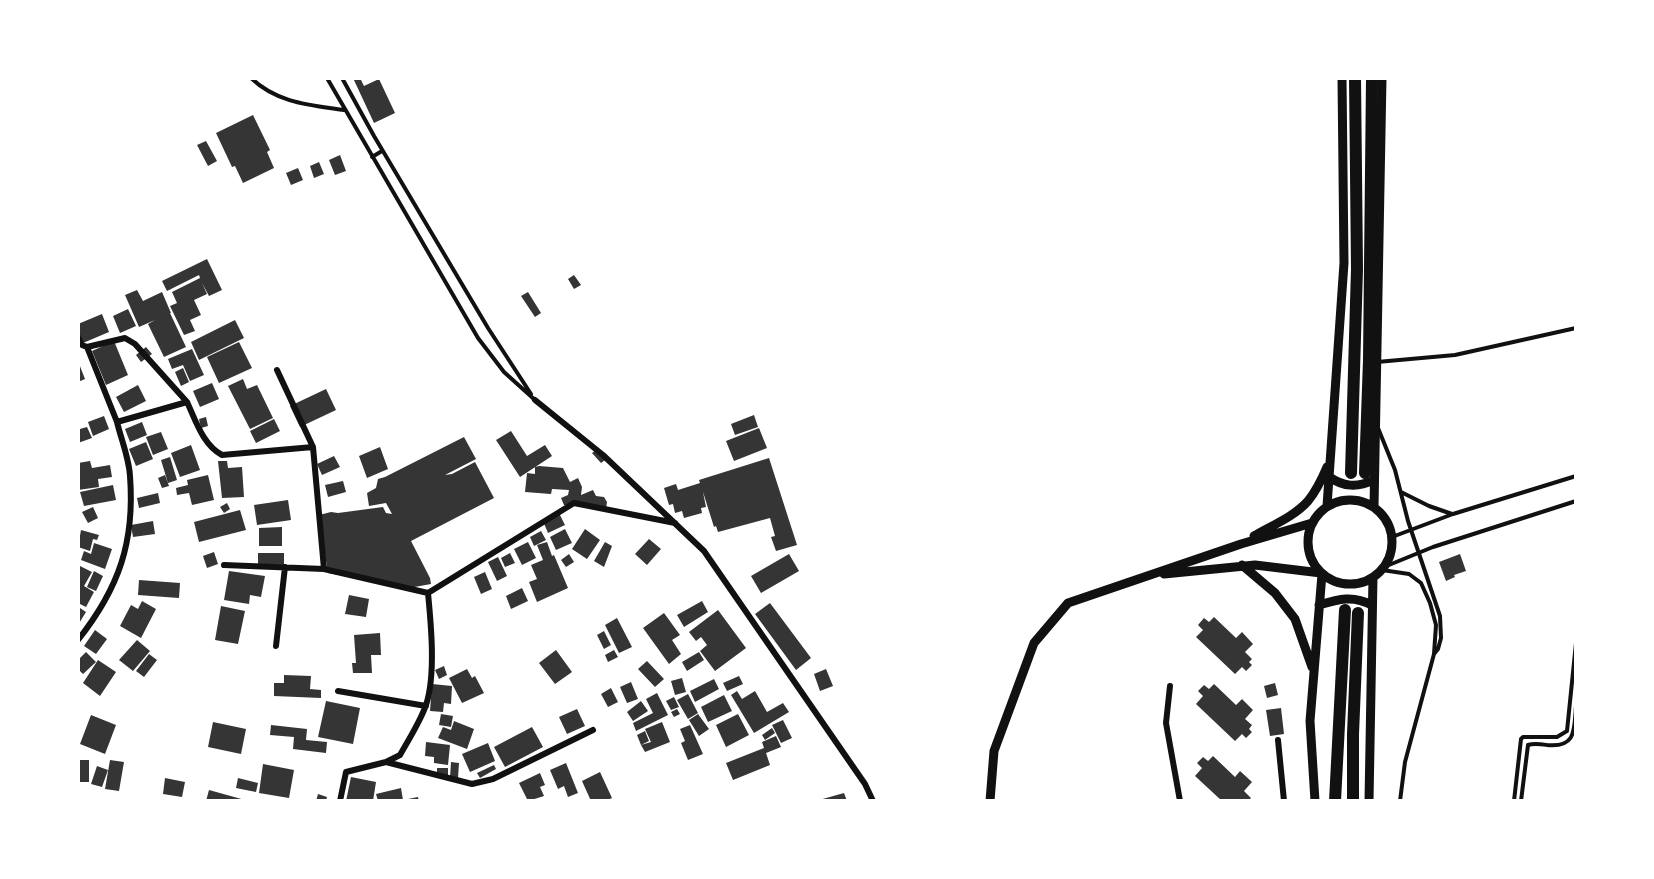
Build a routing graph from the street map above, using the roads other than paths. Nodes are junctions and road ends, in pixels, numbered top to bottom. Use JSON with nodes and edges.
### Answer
{"nodes":[{"id":1,"x":251,"y":78,"type":"edge"},
{"id":2,"x":327,"y":78,"type":"edge"},
{"id":3,"x":342,"y":78,"type":"edge"},
{"id":4,"x":1342,"y":78,"type":"edge"},
{"id":5,"x":1355,"y":78,"type":"edge"},
{"id":6,"x":1372,"y":78,"type":"edge"},
{"id":7,"x":1382,"y":78,"type":"edge"},
{"id":8,"x":345,"y":110,"type":"junction"},
{"id":9,"x":382,"y":151,"type":"junction"},
{"id":10,"x":372,"y":157,"type":"junction"},
{"id":11,"x":1576,"y":328,"type":"edge"},
{"id":12,"x":78,"y":337,"type":"edge"},
{"id":13,"x":87,"y":347,"type":"junction"},
{"id":14,"x":1377,"y":362,"type":"junction"},
{"id":15,"x":277,"y":370,"type":"dead end"},
{"id":16,"x":535,"y":400,"type":"junction"},
{"id":17,"x":187,"y":402,"type":"junction"},
{"id":18,"x":1376,"y":421,"type":"junction"},
{"id":19,"x":117,"y":422,"type":"junction"},
{"id":20,"x":313,"y":447,"type":"junction"},
{"id":21,"x":1329,"y":462,"type":"junction"},
{"id":22,"x":1352,"y":472,"type":"dead end"},
{"id":23,"x":1328,"y":476,"type":"junction"},
{"id":24,"x":1576,"y":476,"type":"edge"},
{"id":25,"x":1370,"y":477,"type":"junction"},
{"id":26,"x":1401,"y":492,"type":"junction"},
{"id":27,"x":1576,"y":501,"type":"edge"},
{"id":28,"x":1327,"y":506,"type":"junction"},
{"id":29,"x":1374,"y":507,"type":"junction"},
{"id":30,"x":1453,"y":514,"type":"junction"},
{"id":31,"x":675,"y":523,"type":"junction"},
{"id":32,"x":1312,"y":523,"type":"junction"},
{"id":33,"x":1411,"y":530,"type":"junction"},
{"id":34,"x":1392,"y":537,"type":"junction"},
{"id":35,"x":1241,"y":544,"type":"junction"},
{"id":36,"x":1418,"y":553,"type":"junction"},
{"id":37,"x":1242,"y":565,"type":"junction"},
{"id":38,"x":224,"y":566,"type":"dead end"},
{"id":39,"x":285,"y":567,"type":"junction"},
{"id":40,"x":324,"y":568,"type":"junction"},
{"id":41,"x":1383,"y":568,"type":"junction"},
{"id":42,"x":1321,"y":573,"type":"junction"},
{"id":43,"x":1147,"y":576,"type":"junction"},
{"id":44,"x":1373,"y":577,"type":"junction"},
{"id":45,"x":428,"y":593,"type":"junction"},
{"id":46,"x":1320,"y":605,"type":"junction"},
{"id":47,"x":1372,"y":605,"type":"junction"},
{"id":48,"x":1345,"y":610,"type":"dead end"},
{"id":49,"x":1358,"y":613,"type":"dead end"},
{"id":50,"x":78,"y":640,"type":"edge"},
{"id":51,"x":1576,"y":643,"type":"edge"},
{"id":52,"x":276,"y":646,"type":"dead end"},
{"id":53,"x":1434,"y":654,"type":"junction"},
{"id":54,"x":1314,"y":672,"type":"junction"},
{"id":55,"x":1170,"y":686,"type":"dead end"},
{"id":56,"x":338,"y":691,"type":"dead end"},
{"id":57,"x":426,"y":706,"type":"junction"},
{"id":58,"x":1576,"y":706,"type":"edge"},
{"id":59,"x":593,"y":730,"type":"dead end"},
{"id":60,"x":1278,"y":740,"type":"dead end"},
{"id":61,"x":386,"y":762,"type":"junction"},
{"id":62,"x":340,"y":801,"type":"edge"},
{"id":63,"x":873,"y":801,"type":"edge"},
{"id":64,"x":990,"y":801,"type":"edge"},
{"id":65,"x":1180,"y":801,"type":"edge"},
{"id":66,"x":1284,"y":801,"type":"edge"},
{"id":67,"x":1316,"y":801,"type":"edge"},
{"id":68,"x":1335,"y":801,"type":"edge"},
{"id":69,"x":1353,"y":801,"type":"edge"},
{"id":70,"x":1369,"y":801,"type":"edge"},
{"id":71,"x":1400,"y":801,"type":"edge"},
{"id":72,"x":1514,"y":801,"type":"edge"},
{"id":73,"x":1521,"y":801,"type":"edge"}],
"edges":[{"from":1,"to":8,"type":"lane"},
{"from":2,"to":8,"type":"lane"},
{"from":3,"to":9,"type":"lane"},
{"from":4,"to":21,"type":"street"},
{"from":5,"to":22,"type":"highway"},
{"from":6,"to":25,"type":"highway"},
{"from":7,"to":14,"type":"street"},
{"from":8,"to":10,"type":"lane"},
{"from":9,"to":10,"type":"lane"},
{"from":9,"to":16,"type":"lane"},
{"from":10,"to":16,"type":"lane"},
{"from":11,"to":14,"type":"lane"},
{"from":12,"to":13,"type":"street"},
{"from":13,"to":17,"type":"street"},
{"from":13,"to":19,"type":"street"},
{"from":14,"to":18,"type":"street"},
{"from":15,"to":20,"type":"street"},
{"from":16,"to":31,"type":"street"},
{"from":17,"to":19,"type":"street"},
{"from":17,"to":20,"type":"street"},
{"from":18,"to":25,"type":"street"},
{"from":18,"to":26,"type":"lane"},
{"from":19,"to":50,"type":"street"},
{"from":20,"to":40,"type":"street"},
{"from":21,"to":23,"type":"street"},
{"from":21,"to":35,"type":"street"},
{"from":23,"to":25,"type":"street"},
{"from":23,"to":28,"type":"street"},
{"from":24,"to":30,"type":"lane"},
{"from":25,"to":29,"type":"street"},
{"from":26,"to":30,"type":"lane"},
{"from":26,"to":33,"type":"lane"},
{"from":27,"to":36,"type":"lane"},
{"from":28,"to":29,"type":"street"},
{"from":28,"to":32,"type":"street"},
{"from":29,"to":34,"type":"street"},
{"from":30,"to":33,"type":"lane"},
{"from":31,"to":45,"type":"street"},
{"from":31,"to":63,"type":"street"},
{"from":32,"to":35,"type":"street"},
{"from":32,"to":42,"type":"street"},
{"from":33,"to":34,"type":"lane"},
{"from":33,"to":36,"type":"lane"},
{"from":34,"to":41,"type":"street"},
{"from":35,"to":43,"type":"street"},
{"from":36,"to":41,"type":"lane"},
{"from":36,"to":53,"type":"lane"},
{"from":37,"to":42,"type":"street"},
{"from":37,"to":43,"type":"street"},
{"from":37,"to":54,"type":"street"},
{"from":38,"to":39,"type":"street"},
{"from":39,"to":40,"type":"street"},
{"from":39,"to":52,"type":"street"},
{"from":40,"to":45,"type":"street"},
{"from":41,"to":44,"type":"street"},
{"from":41,"to":53,"type":"lane"},
{"from":42,"to":44,"type":"street"},
{"from":42,"to":46,"type":"street"},
{"from":43,"to":64,"type":"street"},
{"from":44,"to":47,"type":"street"},
{"from":45,"to":57,"type":"street"},
{"from":46,"to":47,"type":"street"},
{"from":46,"to":54,"type":"street"},
{"from":47,"to":70,"type":"street"},
{"from":48,"to":68,"type":"highway"},
{"from":49,"to":69,"type":"highway"},
{"from":51,"to":72,"type":"lane"},
{"from":53,"to":71,"type":"lane"},
{"from":54,"to":67,"type":"street"},
{"from":55,"to":65,"type":"street"},
{"from":56,"to":57,"type":"street"},
{"from":57,"to":61,"type":"street"},
{"from":58,"to":73,"type":"lane"},
{"from":59,"to":61,"type":"street"},
{"from":60,"to":66,"type":"street"},
{"from":61,"to":62,"type":"street"}]}
